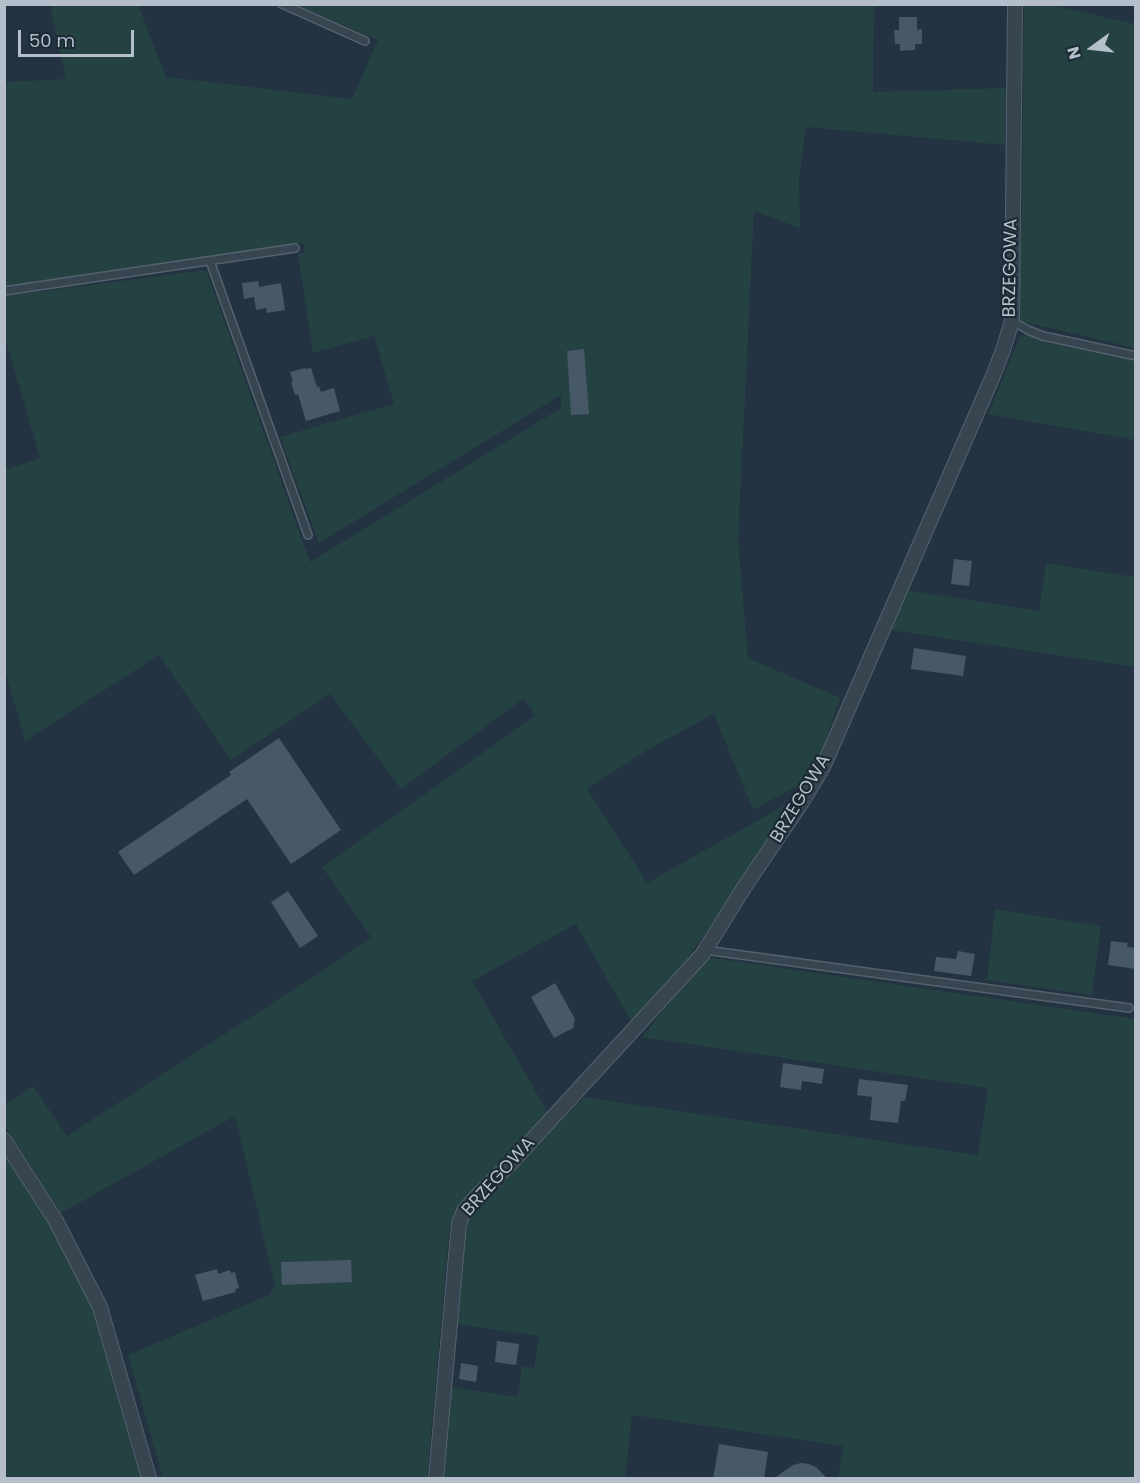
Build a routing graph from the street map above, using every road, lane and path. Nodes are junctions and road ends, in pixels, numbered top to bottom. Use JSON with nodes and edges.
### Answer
{"nodes":[{"id":1,"x":282,"y":4,"type":"edge"},
{"id":2,"x":1015,"y":4,"type":"edge"},
{"id":3,"x":365,"y":41,"type":"dead end"},
{"id":4,"x":295,"y":248,"type":"dead end"},
{"id":5,"x":210,"y":261,"type":"junction"},
{"id":6,"x":4,"y":291,"type":"edge"},
{"id":7,"x":1012,"y":321,"type":"junction"},
{"id":8,"x":1136,"y":356,"type":"edge"},
{"id":9,"x":308,"y":535,"type":"dead end"},
{"id":10,"x":705,"y":950,"type":"junction"},
{"id":11,"x":1129,"y":1008,"type":"dead end"},
{"id":12,"x":4,"y":1140,"type":"edge"},
{"id":13,"x":149,"y":1479,"type":"edge"},
{"id":14,"x":436,"y":1479,"type":"edge"}],
"edges":[{"from":1,"to":3,"type":"lane"},
{"from":2,"to":7,"type":"street","name":"BRZEGOWA"},
{"from":4,"to":5,"type":"lane"},
{"from":5,"to":6,"type":"lane"},
{"from":5,"to":9,"type":"lane"},
{"from":7,"to":8,"type":"lane"},
{"from":7,"to":10,"type":"street","name":"BRZEGOWA"},
{"from":10,"to":11,"type":"lane"},
{"from":10,"to":14,"type":"street","name":"BRZEGOWA"},
{"from":12,"to":13,"type":"street"}]}
